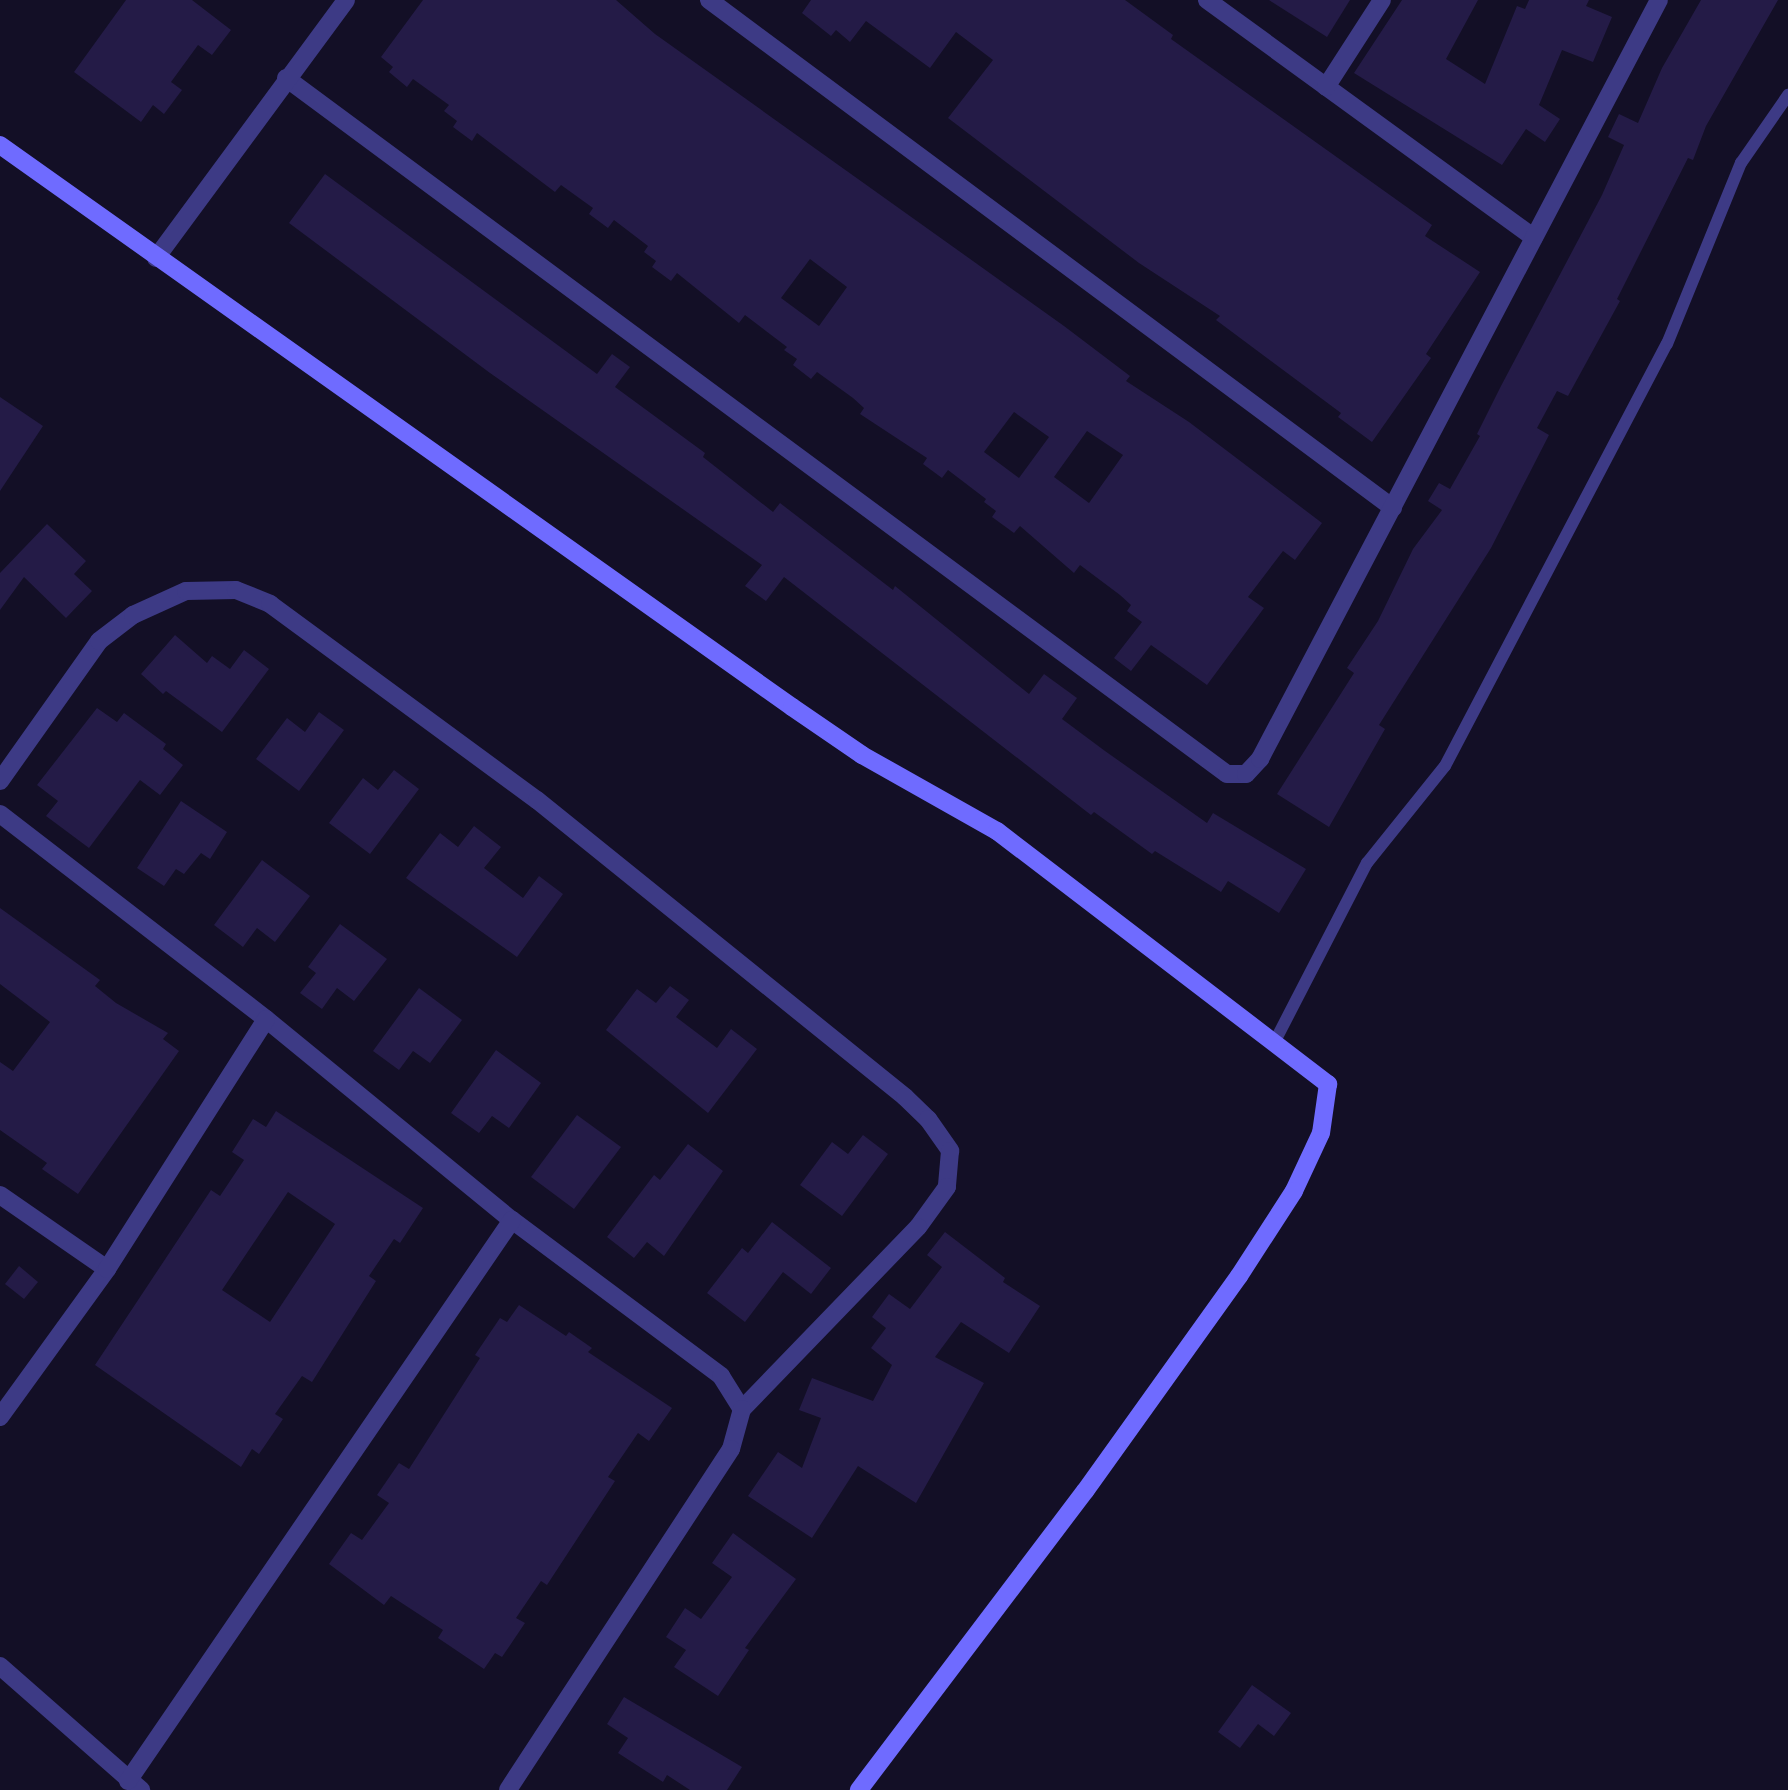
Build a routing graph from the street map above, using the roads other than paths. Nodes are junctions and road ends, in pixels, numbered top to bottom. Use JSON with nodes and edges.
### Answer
{"nodes":[{"id":1,"x":346,"y":0,"type":"edge"},
{"id":2,"x":709,"y":0,"type":"edge"},
{"id":3,"x":1206,"y":0,"type":"edge"},
{"id":4,"x":1382,"y":0,"type":"edge"},
{"id":5,"x":1658,"y":0,"type":"edge"},
{"id":6,"x":286,"y":78,"type":"junction"},
{"id":7,"x":1326,"y":87,"type":"junction"},
{"id":8,"x":1788,"y":95,"type":"edge"},
{"id":9,"x":0,"y":145,"type":"edge"},
{"id":10,"x":1534,"y":238,"type":"junction"},
{"id":11,"x":156,"y":258,"type":"junction"},
{"id":12,"x":1393,"y":508,"type":"junction"},
{"id":13,"x":0,"y":781,"type":"edge"},
{"id":14,"x":0,"y":814,"type":"edge"},
{"id":15,"x":267,"y":1019,"type":"junction"},
{"id":16,"x":1274,"y":1043,"type":"junction"},
{"id":17,"x":0,"y":1195,"type":"edge"},
{"id":18,"x":512,"y":1220,"type":"junction"},
{"id":19,"x":107,"y":1269,"type":"junction"},
{"id":20,"x":742,"y":1409,"type":"junction"},
{"id":21,"x":0,"y":1417,"type":"edge"},
{"id":22,"x":0,"y":1666,"type":"edge"},
{"id":23,"x":135,"y":1786,"type":"edge"},
{"id":24,"x":508,"y":1790,"type":"edge"},
{"id":25,"x":859,"y":1790,"type":"edge"}],
"edges":[{"from":1,"to":6,"type":"street"},
{"from":2,"to":12,"type":"street"},
{"from":3,"to":7,"type":"street"},
{"from":4,"to":7,"type":"street"},
{"from":5,"to":10,"type":"street"},
{"from":6,"to":11,"type":"street"},
{"from":6,"to":12,"type":"street"},
{"from":7,"to":10,"type":"street"},
{"from":8,"to":16,"type":"lane"},
{"from":9,"to":11,"type":"street"},
{"from":10,"to":12,"type":"street"},
{"from":11,"to":16,"type":"street"},
{"from":13,"to":20,"type":"street"},
{"from":14,"to":15,"type":"street"},
{"from":15,"to":18,"type":"street"},
{"from":15,"to":19,"type":"street"},
{"from":16,"to":25,"type":"street"},
{"from":17,"to":19,"type":"street"},
{"from":18,"to":20,"type":"street"},
{"from":18,"to":23,"type":"street"},
{"from":19,"to":21,"type":"street"},
{"from":20,"to":24,"type":"street"},
{"from":22,"to":23,"type":"street"}]}
